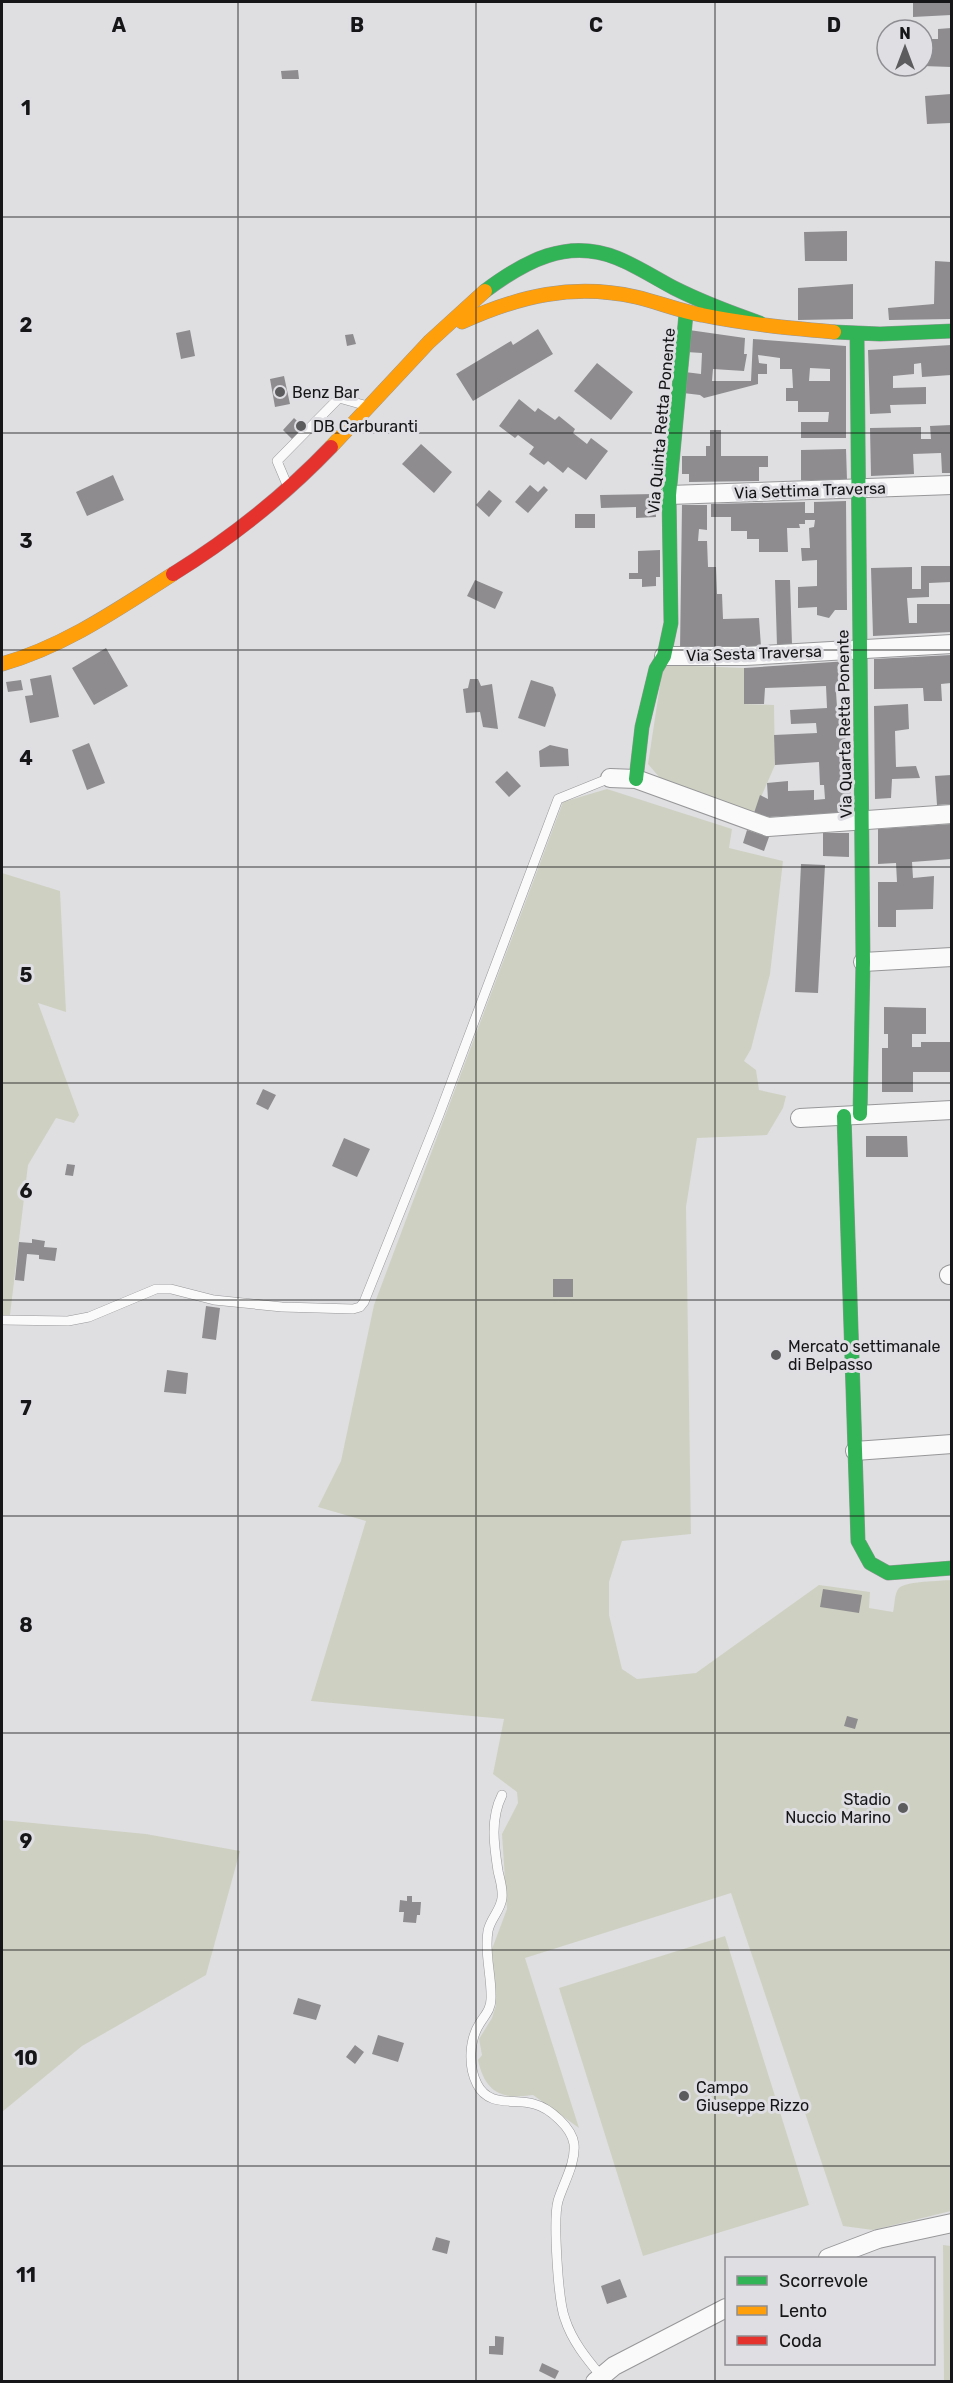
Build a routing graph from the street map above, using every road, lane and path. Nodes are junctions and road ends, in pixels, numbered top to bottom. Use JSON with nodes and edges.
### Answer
{"nodes":[{"id":1,"x":686,"y":314,"type":"junction"},
{"id":2,"x":760,"y":323,"type":"junction"},
{"id":3,"x":951,"y":331,"type":"edge"},
{"id":4,"x":437,"y":333,"type":"junction"},
{"id":5,"x":857,"y":334,"type":"junction"},
{"id":6,"x":368,"y":406,"type":"junction"},
{"id":7,"x":951,"y":485,"type":"edge"},
{"id":8,"x":858,"y":488,"type":"junction"},
{"id":9,"x":289,"y":489,"type":"junction"},
{"id":10,"x":669,"y":495,"type":"junction"},
{"id":11,"x":951,"y":644,"type":"edge"},
{"id":12,"x":860,"y":650,"type":"junction"},
{"id":13,"x":664,"y":656,"type":"junction"},
{"id":14,"x":2,"y":664,"type":"edge"},
{"id":15,"x":610,"y":777,"type":"joint"},
{"id":16,"x":636,"y":779,"type":"junction"},
{"id":17,"x":951,"y":814,"type":"edge"},
{"id":18,"x":861,"y":822,"type":"junction"},
{"id":19,"x":951,"y":957,"type":"edge"},
{"id":20,"x":863,"y":962,"type":"junction"},
{"id":21,"x":951,"y":1110,"type":"edge"},
{"id":22,"x":852,"y":1115,"type":"junction"},
{"id":23,"x":800,"y":1118,"type":"dead end"},
{"id":24,"x":2,"y":1320,"type":"edge"},
{"id":25,"x":951,"y":1444,"type":"edge"},
{"id":26,"x":855,"y":1450,"type":"junction"},
{"id":27,"x":951,"y":1568,"type":"edge"},
{"id":28,"x":502,"y":1795,"type":"dead end"},
{"id":29,"x":951,"y":2223,"type":"edge"},
{"id":30,"x":833,"y":2257,"type":"edge"},
{"id":31,"x":725,"y":2308,"type":"edge"},
{"id":32,"x":598,"y":2379,"type":"edge"}],
"edges":[{"from":1,"to":2,"type":"street"},
{"from":1,"to":4,"type":"street"},
{"from":1,"to":10,"type":"street","name":"Via Quinta Retta Ponente"},
{"from":2,"to":4,"type":"street"},
{"from":2,"to":5,"type":"street"},
{"from":3,"to":5,"type":"street"},
{"from":4,"to":6,"type":"street"},
{"from":5,"to":8,"type":"street","name":"Via Quarta Retta Ponente"},
{"from":6,"to":9,"type":"street"},
{"from":6,"to":9,"type":"lane"},
{"from":7,"to":8,"type":"street","name":"Via Settima Traversa"},
{"from":8,"to":10,"type":"street","name":"Via Settima Traversa"},
{"from":8,"to":12,"type":"street","name":"Via Quarta Retta Ponente"},
{"from":9,"to":14,"type":"street"},
{"from":10,"to":13,"type":"street","name":"Via Quinta Retta Ponente"},
{"from":11,"to":12,"type":"street","name":"Via Sesta Traversa"},
{"from":12,"to":13,"type":"street","name":"Via Sesta Traversa"},
{"from":12,"to":18,"type":"street","name":"Via Quarta Retta Ponente"},
{"from":13,"to":16,"type":"street","name":"Via Quinta Retta Ponente"},
{"from":15,"to":16,"type":"street"},
{"from":15,"to":24,"type":"lane"},
{"from":16,"to":18,"type":"street"},
{"from":17,"to":18,"type":"street"},
{"from":18,"to":20,"type":"street","name":"Via Quarta Retta Ponente"},
{"from":19,"to":20,"type":"street"},
{"from":20,"to":22,"type":"street","name":"Via Quarta Retta Ponente"},
{"from":21,"to":22,"type":"street"},
{"from":22,"to":23,"type":"street"},
{"from":22,"to":26,"type":"street","name":"Via Quarta Retta Ponente"},
{"from":25,"to":26,"type":"street"},
{"from":26,"to":27,"type":"street","name":"Via Quarta Retta Ponente"},
{"from":28,"to":32,"type":"lane"},
{"from":29,"to":30,"type":"street"},
{"from":31,"to":32,"type":"street"}]}
